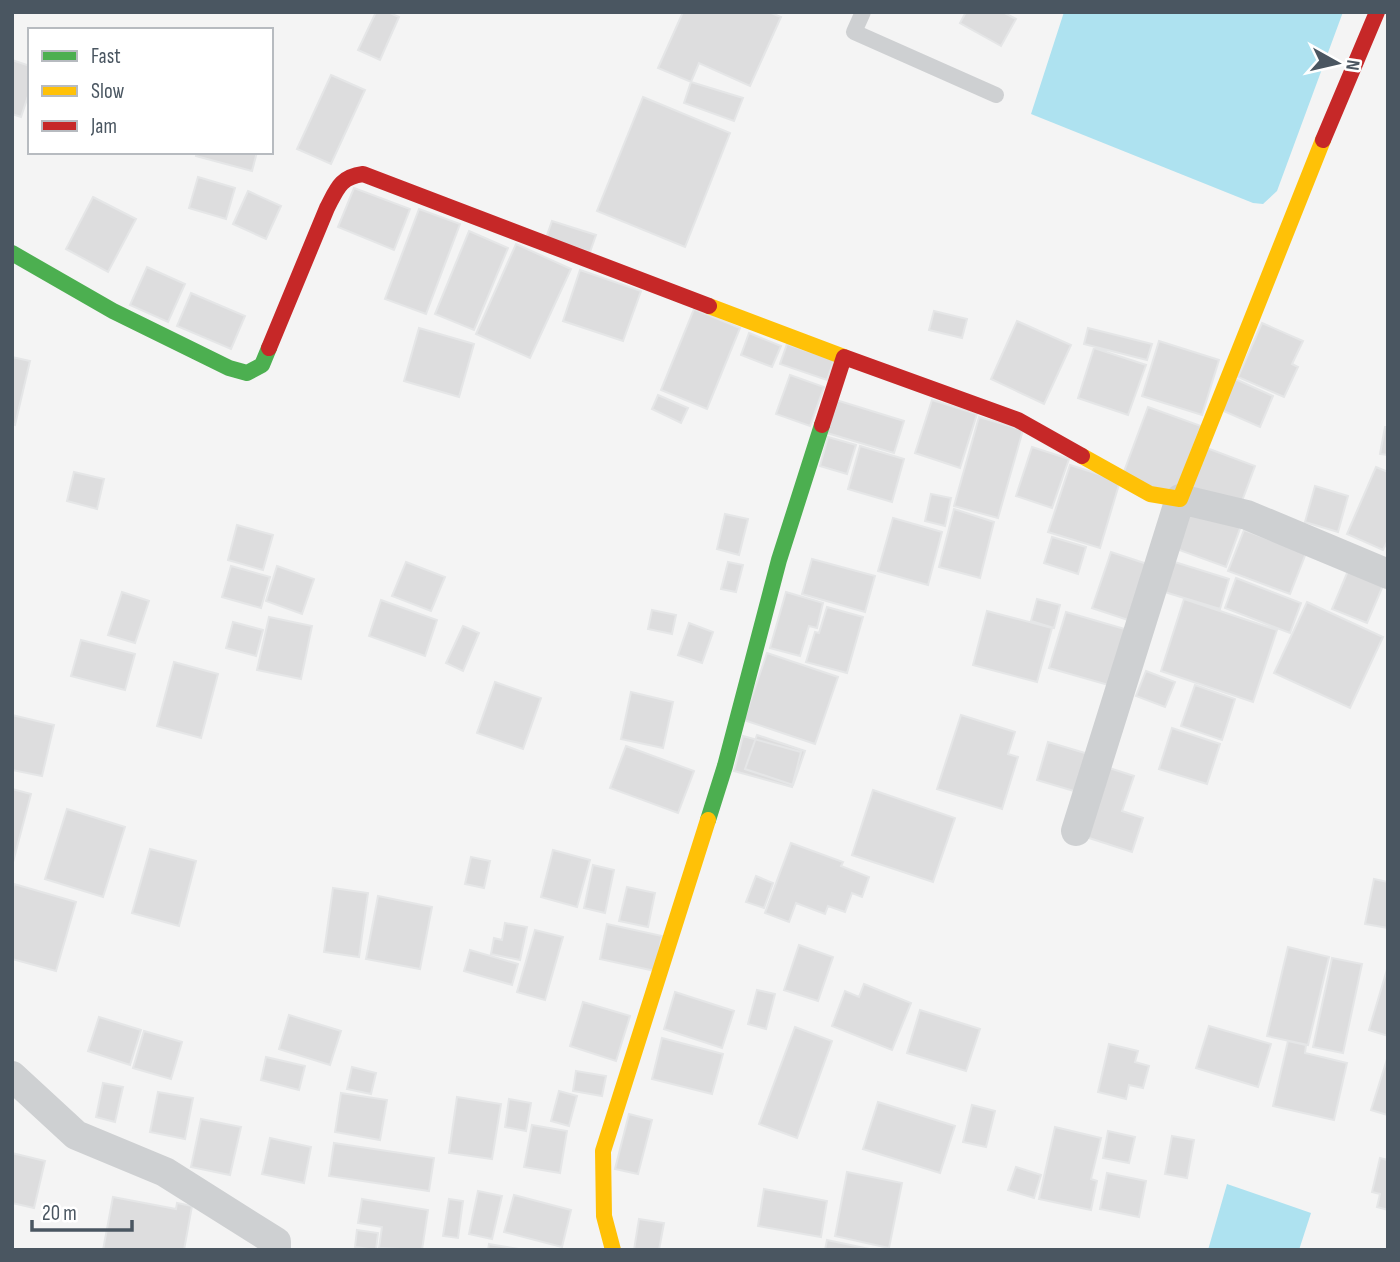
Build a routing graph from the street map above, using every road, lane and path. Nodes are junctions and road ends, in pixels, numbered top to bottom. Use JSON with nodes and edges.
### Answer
{"nodes":[{"id":1,"x":863,"y":12,"type":"edge"},
{"id":2,"x":1377,"y":12,"type":"edge"},
{"id":3,"x":996,"y":95,"type":"dead end"},
{"id":4,"x":12,"y":253,"type":"edge"},
{"id":5,"x":844,"y":357,"type":"junction"},
{"id":6,"x":1180,"y":499,"type":"junction"},
{"id":7,"x":1388,"y":574,"type":"edge"},
{"id":8,"x":1076,"y":831,"type":"dead end"},
{"id":9,"x":12,"y":1076,"type":"edge"},
{"id":10,"x":276,"y":1250,"type":"edge"},
{"id":11,"x":613,"y":1250,"type":"edge"}],
"edges":[{"from":1,"to":3,"type":"lane"},
{"from":2,"to":6,"type":"street"},
{"from":4,"to":5,"type":"street"},
{"from":5,"to":6,"type":"street"},
{"from":5,"to":11,"type":"street"},
{"from":6,"to":7,"type":"street"},
{"from":6,"to":8,"type":"street"},
{"from":9,"to":10,"type":"street"}]}
